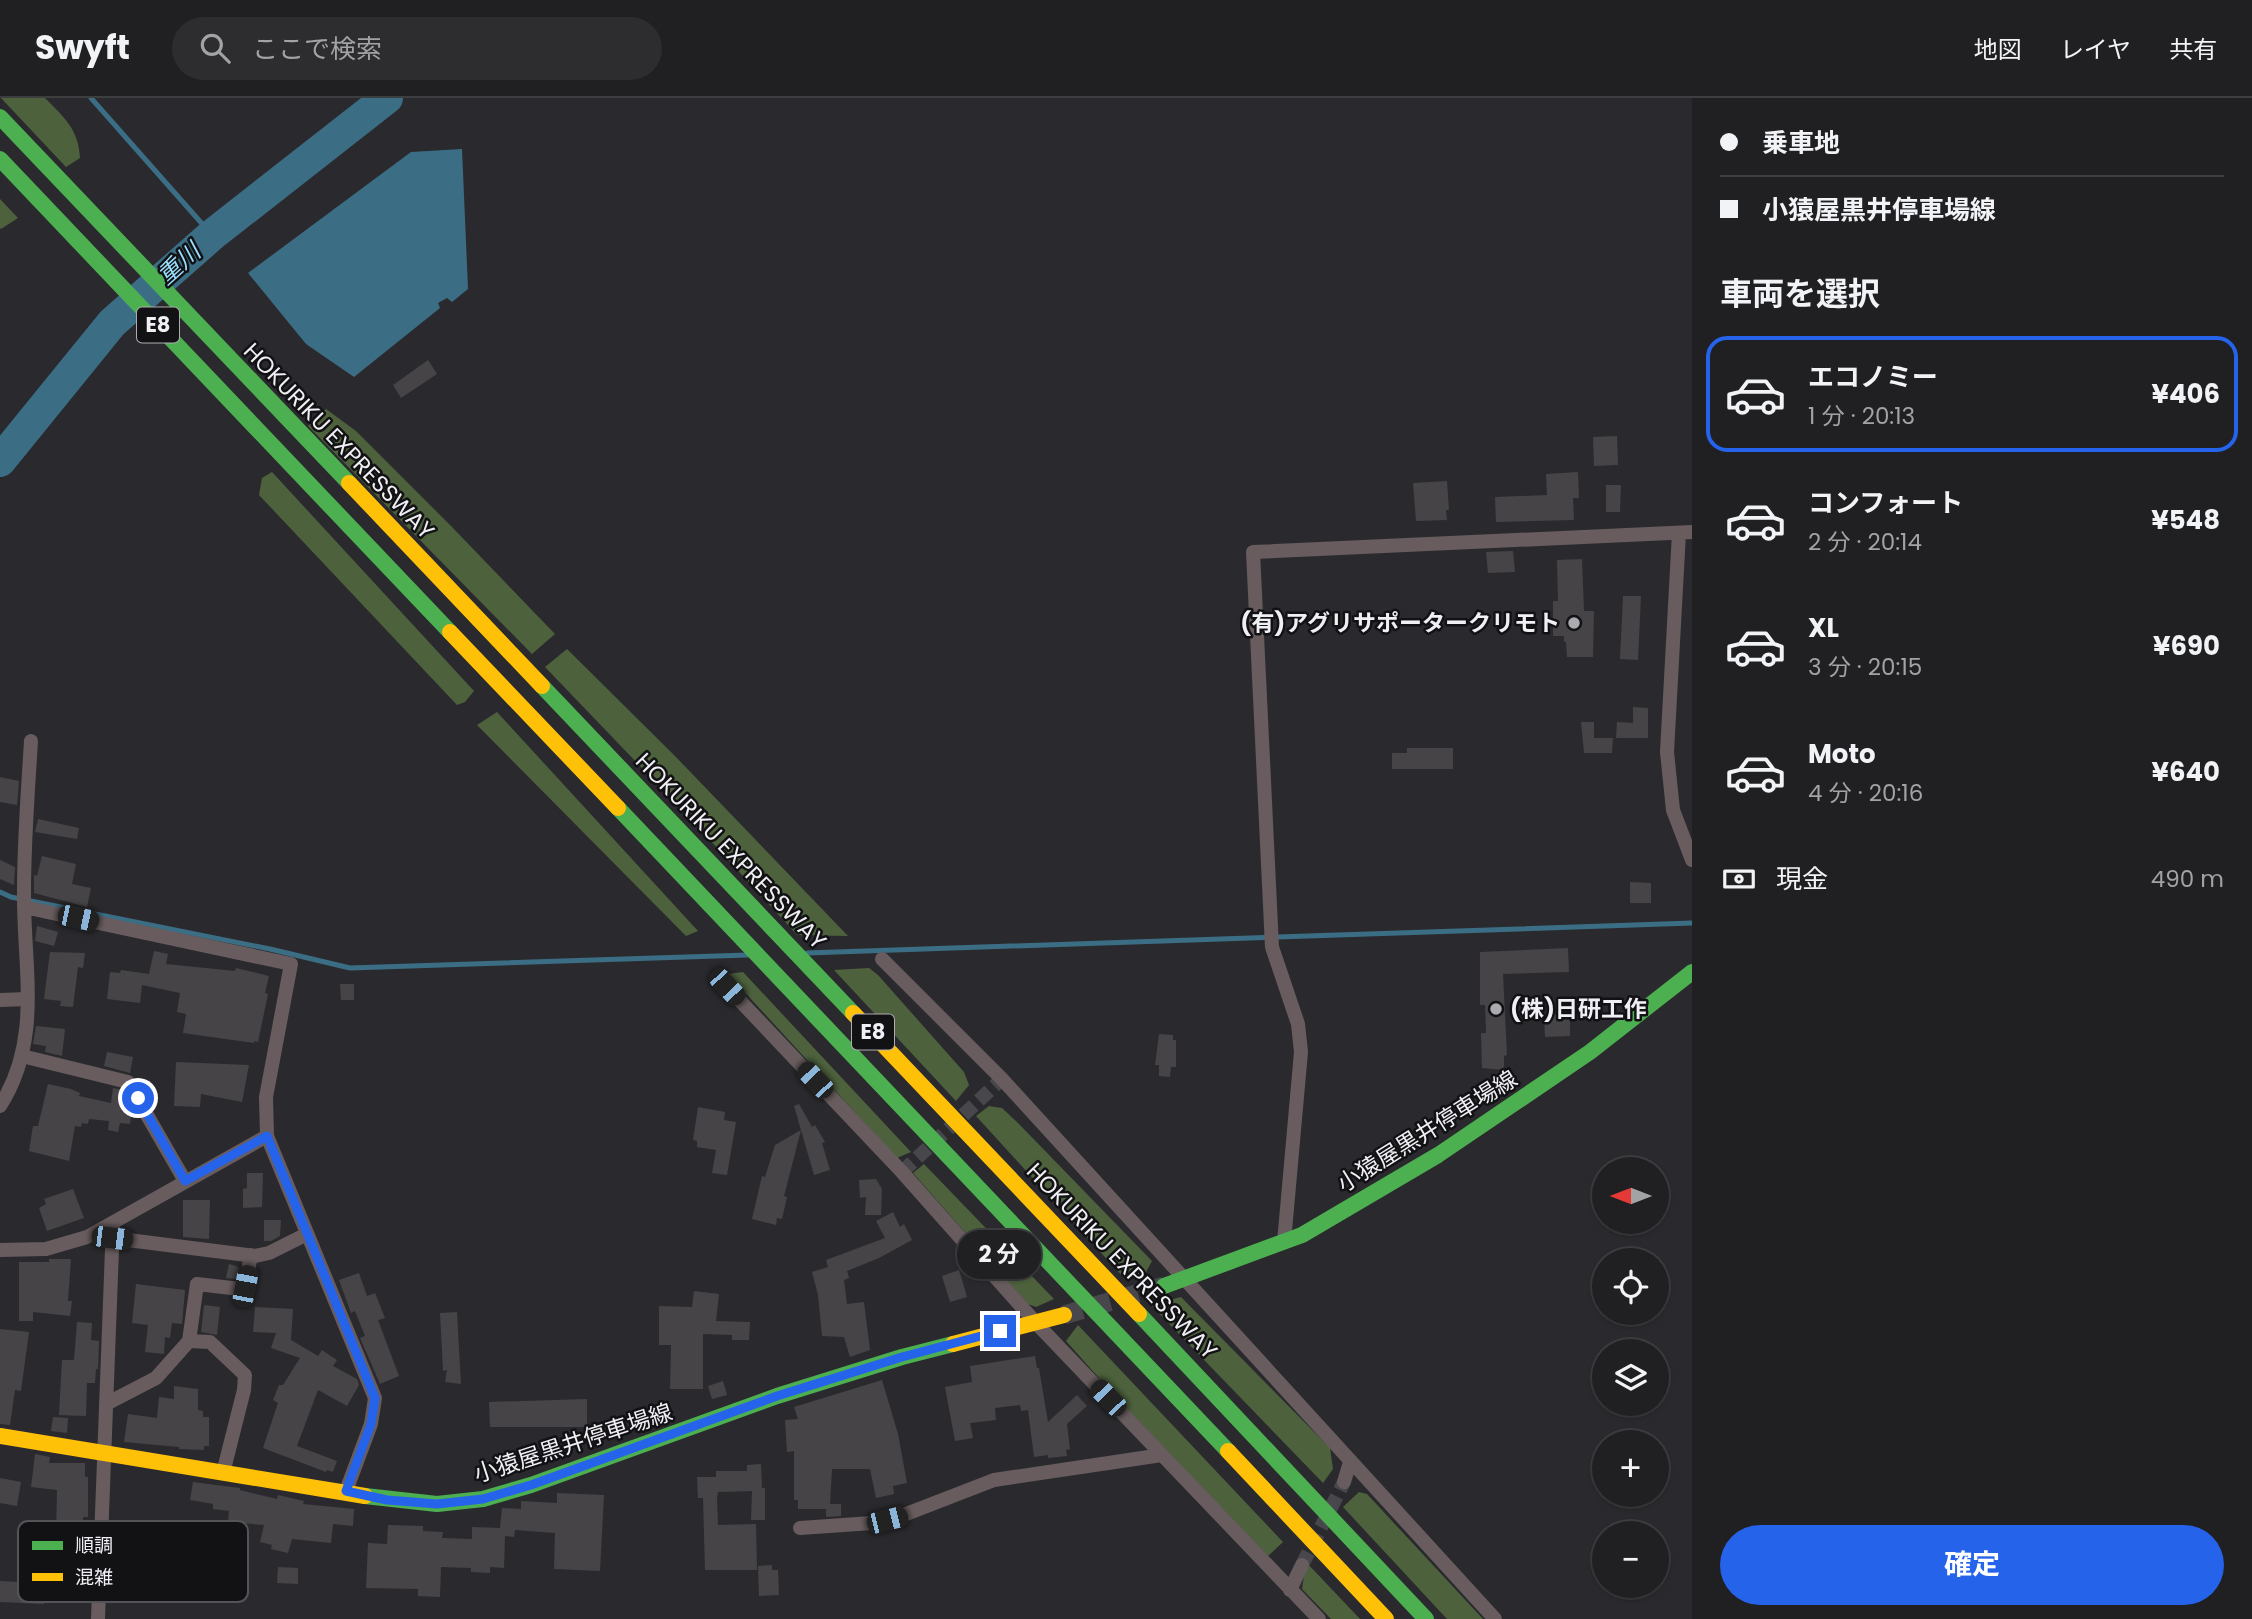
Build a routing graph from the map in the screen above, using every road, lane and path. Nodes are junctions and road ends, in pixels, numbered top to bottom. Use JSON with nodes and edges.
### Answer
{"nodes":[{"id":1,"x":0,"y":117,"type":"edge"},
{"id":2,"x":0,"y":159,"type":"edge"},
{"id":3,"x":1686,"y":533,"type":"edge"},
{"id":4,"x":30,"y":741,"type":"dead end"},
{"id":5,"x":1692,"y":860,"type":"edge"},
{"id":6,"x":24,"y":907,"type":"junction"},
{"id":7,"x":882,"y":959,"type":"dead end"},
{"id":8,"x":1692,"y":972,"type":"edge"},
{"id":9,"x":727,"y":987,"type":"dead end"},
{"id":10,"x":27,"y":999,"type":"junction"},
{"id":11,"x":0,"y":1000,"type":"edge"},
{"id":12,"x":22,"y":1056,"type":"junction"},
{"id":13,"x":0,"y":1106,"type":"edge"},
{"id":14,"x":267,"y":1136,"type":"junction"},
{"id":15,"x":185,"y":1181,"type":"junction"},
{"id":16,"x":113,"y":1223,"type":"junction"},
{"id":17,"x":307,"y":1234,"type":"junction"},
{"id":18,"x":112,"y":1238,"type":"junction"},
{"id":19,"x":1284,"y":1242,"type":"junction"},
{"id":20,"x":0,"y":1250,"type":"edge"},
{"id":21,"x":251,"y":1255,"type":"junction"},
{"id":22,"x":1184,"y":1280,"type":"junction"},
{"id":23,"x":1164,"y":1286,"type":"tunnel mouth"},
{"id":24,"x":1064,"y":1315,"type":"tunnel mouth"},
{"id":25,"x":1036,"y":1322,"type":"junction"},
{"id":26,"x":189,"y":1341,"type":"junction"},
{"id":27,"x":106,"y":1404,"type":"junction"},
{"id":28,"x":0,"y":1436,"type":"edge"},
{"id":29,"x":104,"y":1454,"type":"junction"},
{"id":30,"x":1163,"y":1455,"type":"junction"},
{"id":31,"x":1350,"y":1462,"type":"junction"},
{"id":32,"x":223,"y":1473,"type":"junction"},
{"id":33,"x":1344,"y":1482,"type":"tunnel mouth"},
{"id":34,"x":346,"y":1491,"type":"junction"},
{"id":35,"x":102,"y":1521,"type":"edge"},
{"id":36,"x":800,"y":1528,"type":"dead end"},
{"id":37,"x":1302,"y":1565,"type":"tunnel mouth"},
{"id":38,"x":1290,"y":1590,"type":"junction"},
{"id":39,"x":1319,"y":1619,"type":"edge"},
{"id":40,"x":1385,"y":1619,"type":"edge"},
{"id":41,"x":1426,"y":1619,"type":"edge"},
{"id":42,"x":1495,"y":1619,"type":"edge"}],
"edges":[{"from":1,"to":41,"type":"main road","name":"HOKURIKU EXPRESSWAY","number":"E8"},
{"from":2,"to":40,"type":"main road","number":"E8"},
{"from":3,"to":5,"type":"street"},
{"from":3,"to":19,"type":"street"},
{"from":4,"to":6,"type":"street"},
{"from":6,"to":10,"type":"street"},
{"from":6,"to":14,"type":"street"},
{"from":7,"to":22,"type":"street"},
{"from":8,"to":19,"type":"main road","name":"小猿屋黒井停車場線"},
{"from":9,"to":25,"type":"street"},
{"from":10,"to":11,"type":"street"},
{"from":10,"to":12,"type":"street"},
{"from":12,"to":13,"type":"street"},
{"from":12,"to":15,"type":"street"},
{"from":14,"to":15,"type":"street"},
{"from":14,"to":17,"type":"street"},
{"from":15,"to":16,"type":"street"},
{"from":16,"to":18,"type":"street"},
{"from":16,"to":20,"type":"street"},
{"from":17,"to":21,"type":"street"},
{"from":17,"to":34,"type":"street"},
{"from":18,"to":21,"type":"street"},
{"from":18,"to":27,"type":"street"},
{"from":19,"to":22,"type":"main road","name":"小猿屋黒井停車場線"},
{"from":21,"to":26,"type":"street"},
{"from":22,"to":23,"type":"main road","name":"小猿屋黒井停車場線"},
{"from":22,"to":31,"type":"street"},
{"from":24,"to":25,"type":"main road","name":"小猿屋黒井停車場線"},
{"from":25,"to":30,"type":"street"},
{"from":25,"to":34,"type":"main road","name":"小猿屋黒井停車場線"},
{"from":26,"to":27,"type":"street"},
{"from":26,"to":32,"type":"street"},
{"from":27,"to":29,"type":"street"},
{"from":28,"to":29,"type":"main road","name":"小猿屋黒井停車場線"},
{"from":29,"to":32,"type":"main road","name":"小猿屋黒井停車場線"},
{"from":29,"to":35,"type":"street"},
{"from":30,"to":36,"type":"street"},
{"from":30,"to":38,"type":"street"},
{"from":31,"to":33,"type":"street"},
{"from":31,"to":42,"type":"street"},
{"from":32,"to":34,"type":"main road","name":"小猿屋黒井停車場線"},
{"from":37,"to":38,"type":"street"},
{"from":38,"to":39,"type":"street"}]}
